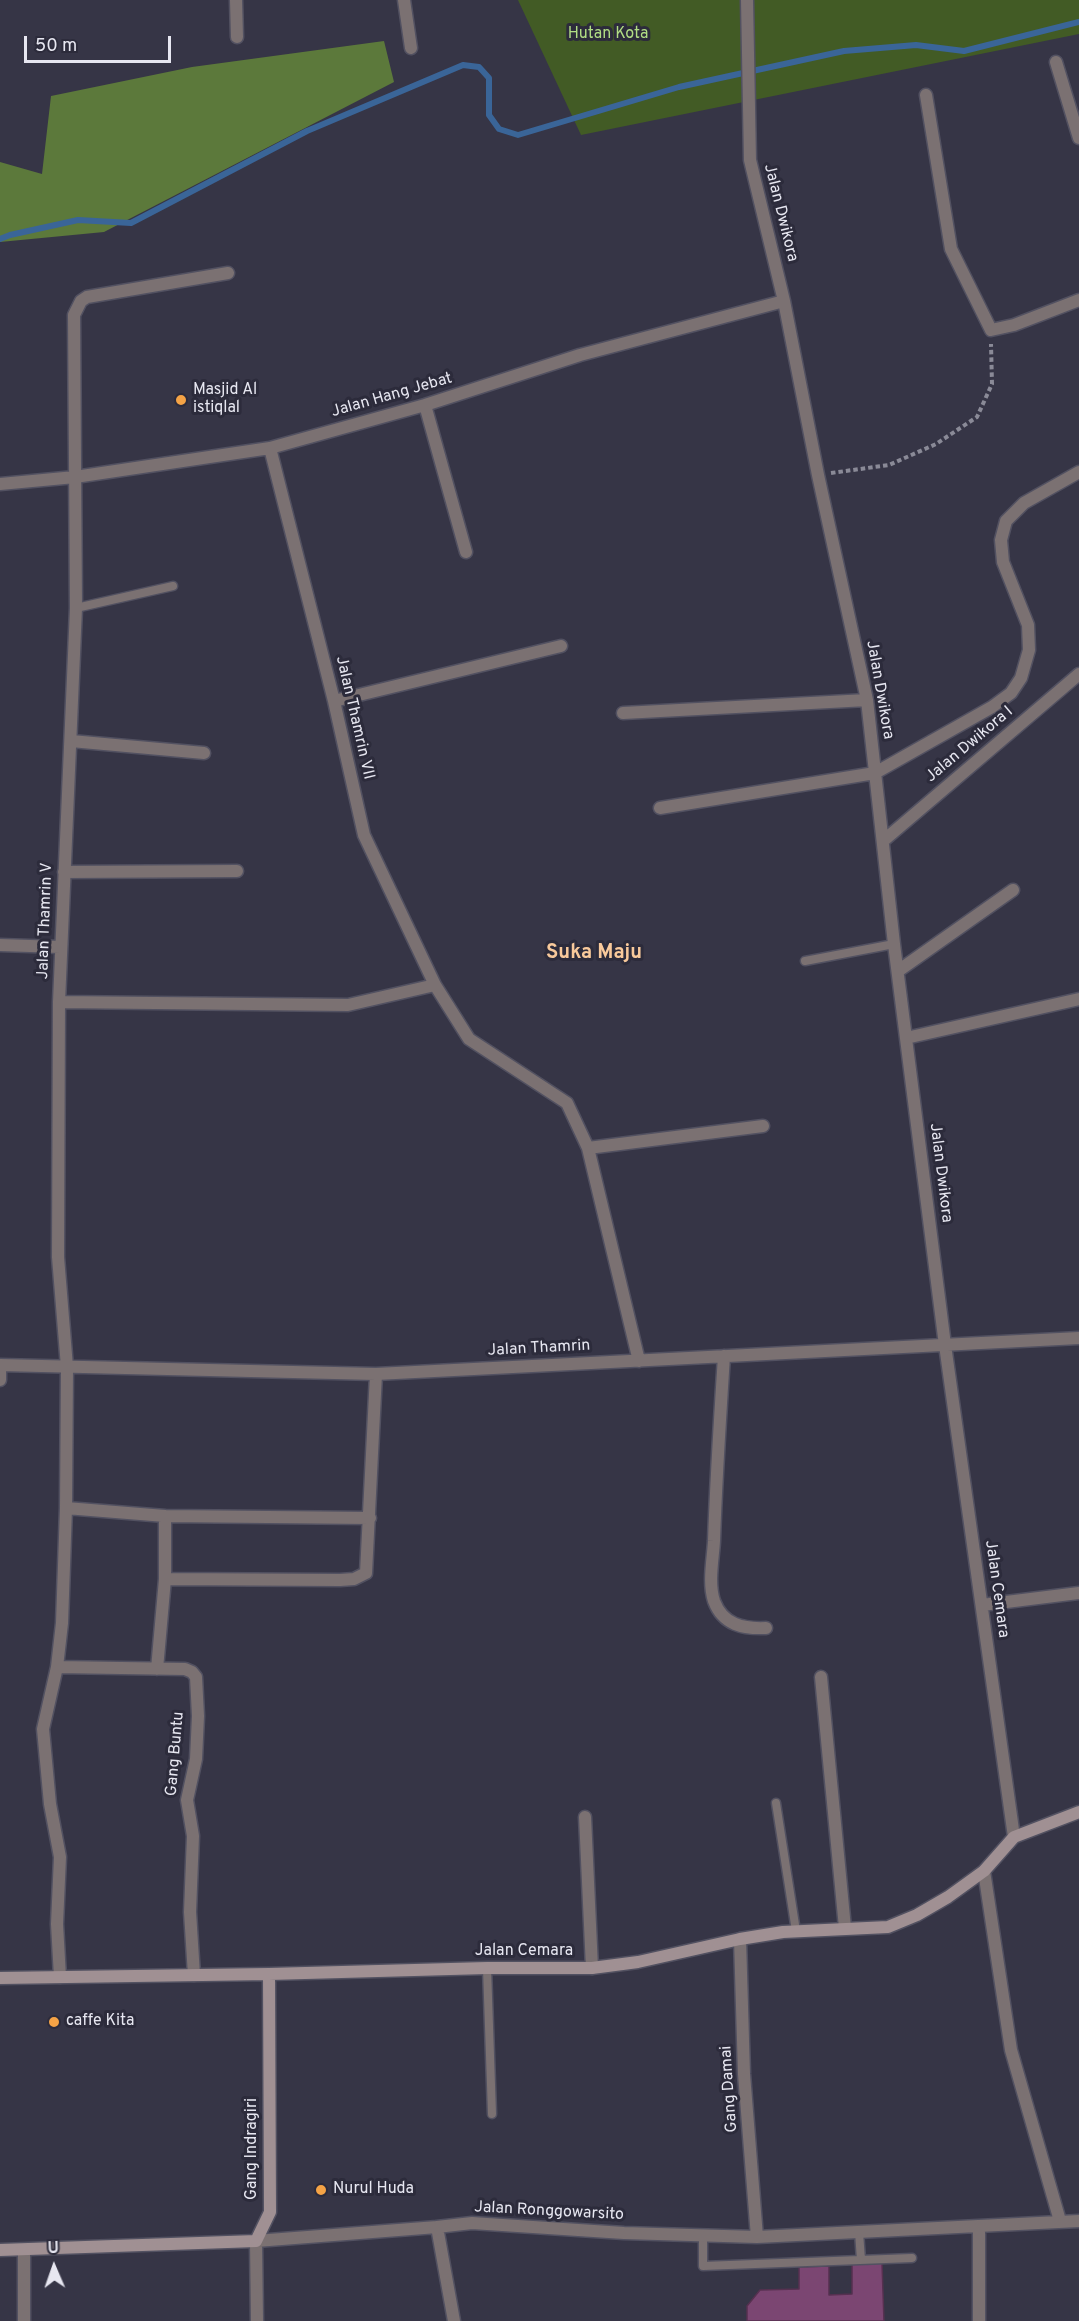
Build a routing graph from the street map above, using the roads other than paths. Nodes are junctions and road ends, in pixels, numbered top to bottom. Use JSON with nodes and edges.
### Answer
{"nodes":[{"id":1,"x":236,"y":0,"type":"edge"},
{"id":2,"x":404,"y":0,"type":"edge"},
{"id":3,"x":747,"y":0,"type":"edge"},
{"id":4,"x":237,"y":37,"type":"dead end"},
{"id":5,"x":411,"y":48,"type":"dead end"},
{"id":6,"x":1056,"y":62,"type":"dead end"},
{"id":7,"x":926,"y":95,"type":"dead end"},
{"id":8,"x":1079,"y":138,"type":"edge"},
{"id":9,"x":228,"y":273,"type":"dead end"},
{"id":10,"x":1079,"y":300,"type":"edge"},
{"id":11,"x":784,"y":301,"type":"junction"},
{"id":12,"x":425,"y":405,"type":"junction"},
{"id":13,"x":270,"y":448,"type":"junction"},
{"id":14,"x":1079,"y":472,"type":"edge"},
{"id":15,"x":75,"y":477,"type":"junction"},
{"id":16,"x":0,"y":484,"type":"edge"},
{"id":17,"x":466,"y":552,"type":"dead end"},
{"id":18,"x":173,"y":586,"type":"dead end"},
{"id":19,"x":76,"y":608,"type":"junction"},
{"id":20,"x":561,"y":646,"type":"dead end"},
{"id":21,"x":1079,"y":674,"type":"edge"},
{"id":22,"x":867,"y":700,"type":"junction"},
{"id":23,"x":334,"y":701,"type":"junction"},
{"id":24,"x":624,"y":712,"type":"dead end"},
{"id":25,"x":71,"y":741,"type":"junction"},
{"id":26,"x":204,"y":753,"type":"dead end"},
{"id":27,"x":875,"y":773,"type":"junction"},
{"id":28,"x":660,"y":808,"type":"dead end"},
{"id":29,"x":883,"y":841,"type":"junction"},
{"id":30,"x":64,"y":872,"type":"junction"},
{"id":31,"x":237,"y":872,"type":"dead end"},
{"id":32,"x":1013,"y":890,"type":"dead end"},
{"id":33,"x":894,"y":944,"type":"junction"},
{"id":34,"x":0,"y":945,"type":"edge"},
{"id":35,"x":60,"y":947,"type":"junction"},
{"id":36,"x":805,"y":961,"type":"dead end"},
{"id":37,"x":898,"y":971,"type":"junction"},
{"id":38,"x":435,"y":985,"type":"junction"},
{"id":39,"x":1079,"y":999,"type":"edge"},
{"id":40,"x":59,"y":1002,"type":"junction"},
{"id":41,"x":906,"y":1038,"type":"junction"},
{"id":42,"x":763,"y":1126,"type":"dead end"},
{"id":43,"x":588,"y":1148,"type":"junction"},
{"id":44,"x":1079,"y":1338,"type":"edge"},
{"id":45,"x":945,"y":1345,"type":"junction"},
{"id":46,"x":724,"y":1356,"type":"junction"},
{"id":47,"x":639,"y":1361,"type":"junction"},
{"id":48,"x":0,"y":1365,"type":"edge"},
{"id":49,"x":67,"y":1367,"type":"junction"},
{"id":50,"x":376,"y":1374,"type":"junction"},
{"id":51,"x":0,"y":1380,"type":"edge"},
{"id":52,"x":66,"y":1508,"type":"junction"},
{"id":53,"x":165,"y":1516,"type":"junction"},
{"id":54,"x":370,"y":1518,"type":"junction"},
{"id":55,"x":165,"y":1579,"type":"junction"},
{"id":56,"x":1079,"y":1593,"type":"edge"},
{"id":57,"x":982,"y":1605,"type":"junction"},
{"id":58,"x":766,"y":1628,"type":"dead end"},
{"id":59,"x":57,"y":1667,"type":"junction"},
{"id":60,"x":158,"y":1669,"type":"junction"},
{"id":61,"x":821,"y":1677,"type":"dead end"},
{"id":62,"x":776,"y":1803,"type":"dead end"},
{"id":63,"x":1079,"y":1812,"type":"edge"},
{"id":64,"x":585,"y":1817,"type":"dead end"},
{"id":65,"x":1014,"y":1837,"type":"junction"},
{"id":66,"x":984,"y":1871,"type":"junction"},
{"id":67,"x":845,"y":1928,"type":"junction"},
{"id":68,"x":796,"y":1930,"type":"junction"},
{"id":69,"x":740,"y":1939,"type":"junction"},
{"id":70,"x":487,"y":1968,"type":"junction"},
{"id":71,"x":592,"y":1968,"type":"junction"},
{"id":72,"x":269,"y":1974,"type":"junction"},
{"id":73,"x":194,"y":1975,"type":"junction"},
{"id":74,"x":60,"y":1977,"type":"junction"},
{"id":75,"x":0,"y":1978,"type":"edge"},
{"id":76,"x":492,"y":2114,"type":"dead end"},
{"id":77,"x":1060,"y":2221,"type":"junction"},
{"id":78,"x":1079,"y":2221,"type":"edge"},
{"id":79,"x":979,"y":2226,"type":"junction"},
{"id":80,"x":437,"y":2227,"type":"junction"},
{"id":81,"x":859,"y":2232,"type":"junction"},
{"id":82,"x":703,"y":2235,"type":"junction"},
{"id":83,"x":757,"y":2237,"type":"junction"},
{"id":84,"x":256,"y":2241,"type":"junction"},
{"id":85,"x":0,"y":2250,"type":"edge"},
{"id":86,"x":24,"y":2250,"type":"junction"},
{"id":87,"x":912,"y":2258,"type":"dead end"},
{"id":88,"x":861,"y":2260,"type":"junction"},
{"id":89,"x":24,"y":2321,"type":"edge"},
{"id":90,"x":257,"y":2321,"type":"edge"},
{"id":91,"x":454,"y":2321,"type":"edge"},
{"id":92,"x":979,"y":2321,"type":"edge"}],
"edges":[{"from":1,"to":4,"type":"street"},
{"from":2,"to":5,"type":"street"},
{"from":3,"to":11,"type":"street","name":"Jalan Dwikora"},
{"from":6,"to":8,"type":"street"},
{"from":7,"to":10,"type":"street"},
{"from":9,"to":15,"type":"street","name":"Jalan Thamrin V"},
{"from":11,"to":12,"type":"street","name":"Jalan Hang Jebat"},
{"from":11,"to":22,"type":"street","name":"Jalan Dwikora"},
{"from":12,"to":13,"type":"street","name":"Jalan Hang Jebat"},
{"from":12,"to":17,"type":"street"},
{"from":13,"to":15,"type":"street","name":"Jalan Hang Jebat"},
{"from":13,"to":23,"type":"street","name":"Jalan Thamrin VII"},
{"from":14,"to":27,"type":"street"},
{"from":15,"to":16,"type":"street","name":"Jalan Hang Jebat"},
{"from":15,"to":19,"type":"street","name":"Jalan Thamrin V"},
{"from":18,"to":19,"type":"lane"},
{"from":19,"to":25,"type":"street","name":"Jalan Thamrin V"},
{"from":20,"to":23,"type":"street"},
{"from":21,"to":29,"type":"street","name":"Jalan Dwikora I"},
{"from":22,"to":24,"type":"street"},
{"from":22,"to":27,"type":"street","name":"Jalan Dwikora"},
{"from":23,"to":38,"type":"street","name":"Jalan Thamrin VII"},
{"from":25,"to":26,"type":"street"},
{"from":25,"to":30,"type":"street","name":"Jalan Thamrin V"},
{"from":27,"to":28,"type":"street"},
{"from":27,"to":29,"type":"street","name":"Jalan Dwikora"},
{"from":29,"to":33,"type":"street","name":"Jalan Dwikora"},
{"from":30,"to":31,"type":"street"},
{"from":30,"to":35,"type":"street","name":"Jalan Thamrin V"},
{"from":32,"to":37,"type":"street"},
{"from":33,"to":36,"type":"lane"},
{"from":33,"to":37,"type":"street","name":"Jalan Dwikora"},
{"from":34,"to":35,"type":"street"},
{"from":35,"to":40,"type":"street","name":"Jalan Thamrin V"},
{"from":37,"to":41,"type":"street","name":"Jalan Dwikora"},
{"from":38,"to":40,"type":"street"},
{"from":38,"to":43,"type":"street","name":"Jalan Thamrin VII"},
{"from":39,"to":41,"type":"street"},
{"from":40,"to":49,"type":"street","name":"Jalan Thamrin V"},
{"from":41,"to":45,"type":"street","name":"Jalan Dwikora"},
{"from":42,"to":43,"type":"street"},
{"from":43,"to":47,"type":"street","name":"Jalan Thamrin VII"},
{"from":44,"to":45,"type":"street","name":"Jalan Thamrin"},
{"from":45,"to":46,"type":"street","name":"Jalan Thamrin"},
{"from":45,"to":57,"type":"street","name":"Jalan Cemara"},
{"from":46,"to":47,"type":"street","name":"Jalan Thamrin"},
{"from":46,"to":58,"type":"street"},
{"from":47,"to":50,"type":"street","name":"Jalan Thamrin"},
{"from":48,"to":49,"type":"street","name":"Jalan Thamrin"},
{"from":48,"to":51,"type":"street"},
{"from":49,"to":50,"type":"street","name":"Jalan Thamrin"},
{"from":49,"to":52,"type":"street","name":"Jalan Thamrin V"},
{"from":50,"to":54,"type":"street"},
{"from":52,"to":53,"type":"street"},
{"from":52,"to":59,"type":"street","name":"Jalan Thamrin V"},
{"from":53,"to":54,"type":"street"},
{"from":53,"to":55,"type":"street"},
{"from":54,"to":55,"type":"street"},
{"from":55,"to":60,"type":"street"},
{"from":56,"to":57,"type":"street"},
{"from":57,"to":65,"type":"street","name":"Jalan Cemara"},
{"from":59,"to":60,"type":"street","name":"Gang Buntu"},
{"from":59,"to":74,"type":"street","name":"Jalan Thamrin V"},
{"from":60,"to":73,"type":"street","name":"Gang Buntu"},
{"from":61,"to":67,"type":"street"},
{"from":62,"to":68,"type":"lane"},
{"from":63,"to":65,"type":"street","name":"Jalan Cemara"},
{"from":64,"to":71,"type":"street"},
{"from":65,"to":66,"type":"street","name":"Jalan Cemara"},
{"from":66,"to":67,"type":"street","name":"Jalan Cemara"},
{"from":66,"to":77,"type":"street"},
{"from":67,"to":68,"type":"street","name":"Jalan Cemara"},
{"from":68,"to":69,"type":"street","name":"Jalan Cemara"},
{"from":69,"to":71,"type":"street","name":"Jalan Cemara"},
{"from":69,"to":83,"type":"street","name":"Gang Damai"},
{"from":70,"to":71,"type":"street","name":"Jalan Cemara"},
{"from":70,"to":72,"type":"street","name":"Jalan Cemara"},
{"from":70,"to":76,"type":"lane"},
{"from":72,"to":73,"type":"street","name":"Jalan Cemara"},
{"from":72,"to":84,"type":"street","name":"Gang Indragiri"},
{"from":73,"to":74,"type":"street","name":"Jalan Cemara"},
{"from":74,"to":75,"type":"street","name":"Jalan Cemara"},
{"from":77,"to":78,"type":"street","name":"Jalan Ronggowarsito"},
{"from":77,"to":79,"type":"street","name":"Jalan Ronggowarsito"},
{"from":79,"to":81,"type":"street","name":"Jalan Ronggowarsito"},
{"from":79,"to":92,"type":"street"},
{"from":80,"to":82,"type":"street","name":"Jalan Ronggowarsito"},
{"from":80,"to":84,"type":"street","name":"Jalan Ronggowarsito"},
{"from":80,"to":91,"type":"street"},
{"from":81,"to":83,"type":"street","name":"Jalan Ronggowarsito"},
{"from":81,"to":88,"type":"lane"},
{"from":82,"to":83,"type":"street","name":"Jalan Ronggowarsito"},
{"from":82,"to":88,"type":"lane"},
{"from":84,"to":86,"type":"street","name":"Jalan Ronggowarsito"},
{"from":84,"to":90,"type":"street","name":"Gang Indragiri"},
{"from":85,"to":86,"type":"street","name":"Jalan Ronggowarsito"},
{"from":86,"to":89,"type":"street"},
{"from":87,"to":88,"type":"lane"}]}
